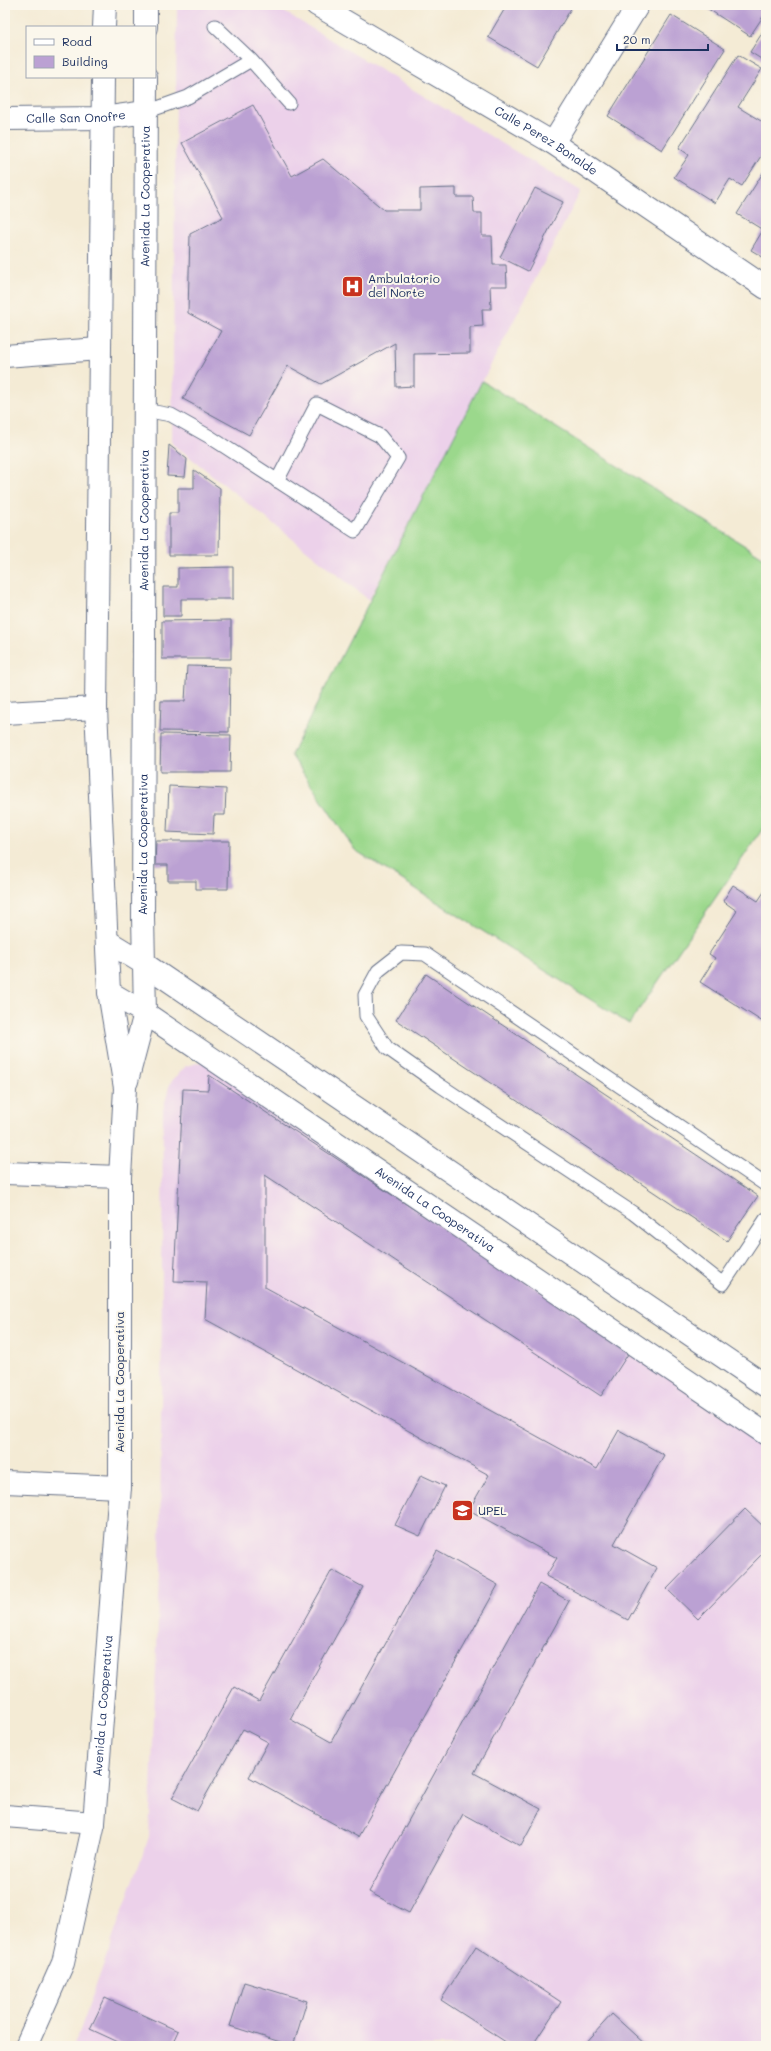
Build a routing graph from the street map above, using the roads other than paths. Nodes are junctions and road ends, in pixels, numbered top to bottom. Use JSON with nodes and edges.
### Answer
{"nodes":[{"id":1,"x":104,"y":5,"type":"edge"},
{"id":2,"x":146,"y":5,"type":"edge"},
{"id":3,"x":317,"y":5,"type":"edge"},
{"id":4,"x":638,"y":5,"type":"edge"},
{"id":5,"x":104,"y":26,"type":"edge"},
{"id":6,"x":146,"y":26,"type":"edge"},
{"id":7,"x":215,"y":26,"type":"dead end"},
{"id":8,"x":251,"y":60,"type":"junction"},
{"id":9,"x":103,"y":78,"type":"edge"},
{"id":10,"x":146,"y":78,"type":"edge"},
{"id":11,"x":289,"y":103,"type":"dead end"},
{"id":12,"x":146,"y":112,"type":"junction"},
{"id":13,"x":103,"y":118,"type":"junction"},
{"id":14,"x":5,"y":120,"type":"edge"},
{"id":15,"x":553,"y":143,"type":"junction"},
{"id":16,"x":766,"y":288,"type":"edge"},
{"id":17,"x":99,"y":349,"type":"junction"},
{"id":18,"x":5,"y":356,"type":"edge"},
{"id":19,"x":144,"y":410,"type":"junction"},
{"id":20,"x":277,"y":480,"type":"junction"},
{"id":21,"x":96,"y":708,"type":"junction"},
{"id":22,"x":5,"y":713,"type":"edge"},
{"id":23,"x":107,"y":942,"type":"junction"},
{"id":24,"x":143,"y":963,"type":"junction"},
{"id":25,"x":109,"y":992,"type":"junction"},
{"id":26,"x":145,"y":1013,"type":"junction"},
{"id":27,"x":125,"y":1088,"type":"junction"},
{"id":28,"x":5,"y":1173,"type":"edge"},
{"id":29,"x":120,"y":1177,"type":"junction"},
{"id":30,"x":766,"y":1185,"type":"edge"},
{"id":31,"x":766,"y":1220,"type":"edge"},
{"id":32,"x":766,"y":1386,"type":"edge"},
{"id":33,"x":766,"y":1434,"type":"edge"},
{"id":34,"x":5,"y":1482,"type":"edge"},
{"id":35,"x":120,"y":1486,"type":"junction"},
{"id":36,"x":5,"y":1816,"type":"edge"},
{"id":37,"x":94,"y":1823,"type":"junction"},
{"id":38,"x":26,"y":2046,"type":"edge"}],
"edges":[{"from":1,"to":5,"type":"street"},
{"from":2,"to":6,"type":"street"},
{"from":3,"to":15,"type":"street","name":"Calle Perez Bonalde"},
{"from":4,"to":15,"type":"street"},
{"from":7,"to":8,"type":"lane"},
{"from":8,"to":11,"type":"lane"},
{"from":8,"to":12,"type":"lane"},
{"from":9,"to":13,"type":"street","name":"Avenida La Cooperativa"},
{"from":10,"to":12,"type":"street","name":"Avenida La Cooperativa"},
{"from":12,"to":13,"type":"street","name":"Calle San Onofre"},
{"from":12,"to":19,"type":"street","name":"Avenida La Cooperativa"},
{"from":13,"to":14,"type":"street","name":"Calle San Onofre"},
{"from":13,"to":17,"type":"street","name":"Avenida La Cooperativa"},
{"from":15,"to":16,"type":"street","name":"Calle Perez Bonalde"},
{"from":17,"to":18,"type":"street"},
{"from":17,"to":21,"type":"street","name":"Avenida La Cooperativa"},
{"from":19,"to":20,"type":"lane"},
{"from":19,"to":24,"type":"street","name":"Avenida La Cooperativa"},
{"from":20,"to":20,"type":"lane"},
{"from":21,"to":22,"type":"street"},
{"from":21,"to":23,"type":"street","name":"Avenida La Cooperativa"},
{"from":23,"to":24,"type":"street"},
{"from":23,"to":25,"type":"street","name":"Avenida La Cooperativa"},
{"from":24,"to":26,"type":"street","name":"Avenida La Cooperativa"},
{"from":24,"to":32,"type":"street"},
{"from":25,"to":26,"type":"street"},
{"from":25,"to":27,"type":"street","name":"Avenida La Cooperativa"},
{"from":26,"to":27,"type":"street"},
{"from":26,"to":33,"type":"street","name":"Avenida La Cooperativa"},
{"from":27,"to":29,"type":"street","name":"Avenida La Cooperativa"},
{"from":28,"to":29,"type":"street"},
{"from":29,"to":35,"type":"street","name":"Avenida La Cooperativa"},
{"from":30,"to":31,"type":"lane"},
{"from":34,"to":35,"type":"street"},
{"from":35,"to":37,"type":"street","name":"Avenida La Cooperativa"},
{"from":36,"to":37,"type":"street"},
{"from":37,"to":38,"type":"street","name":"Avenida La Cooperativa"}]}
